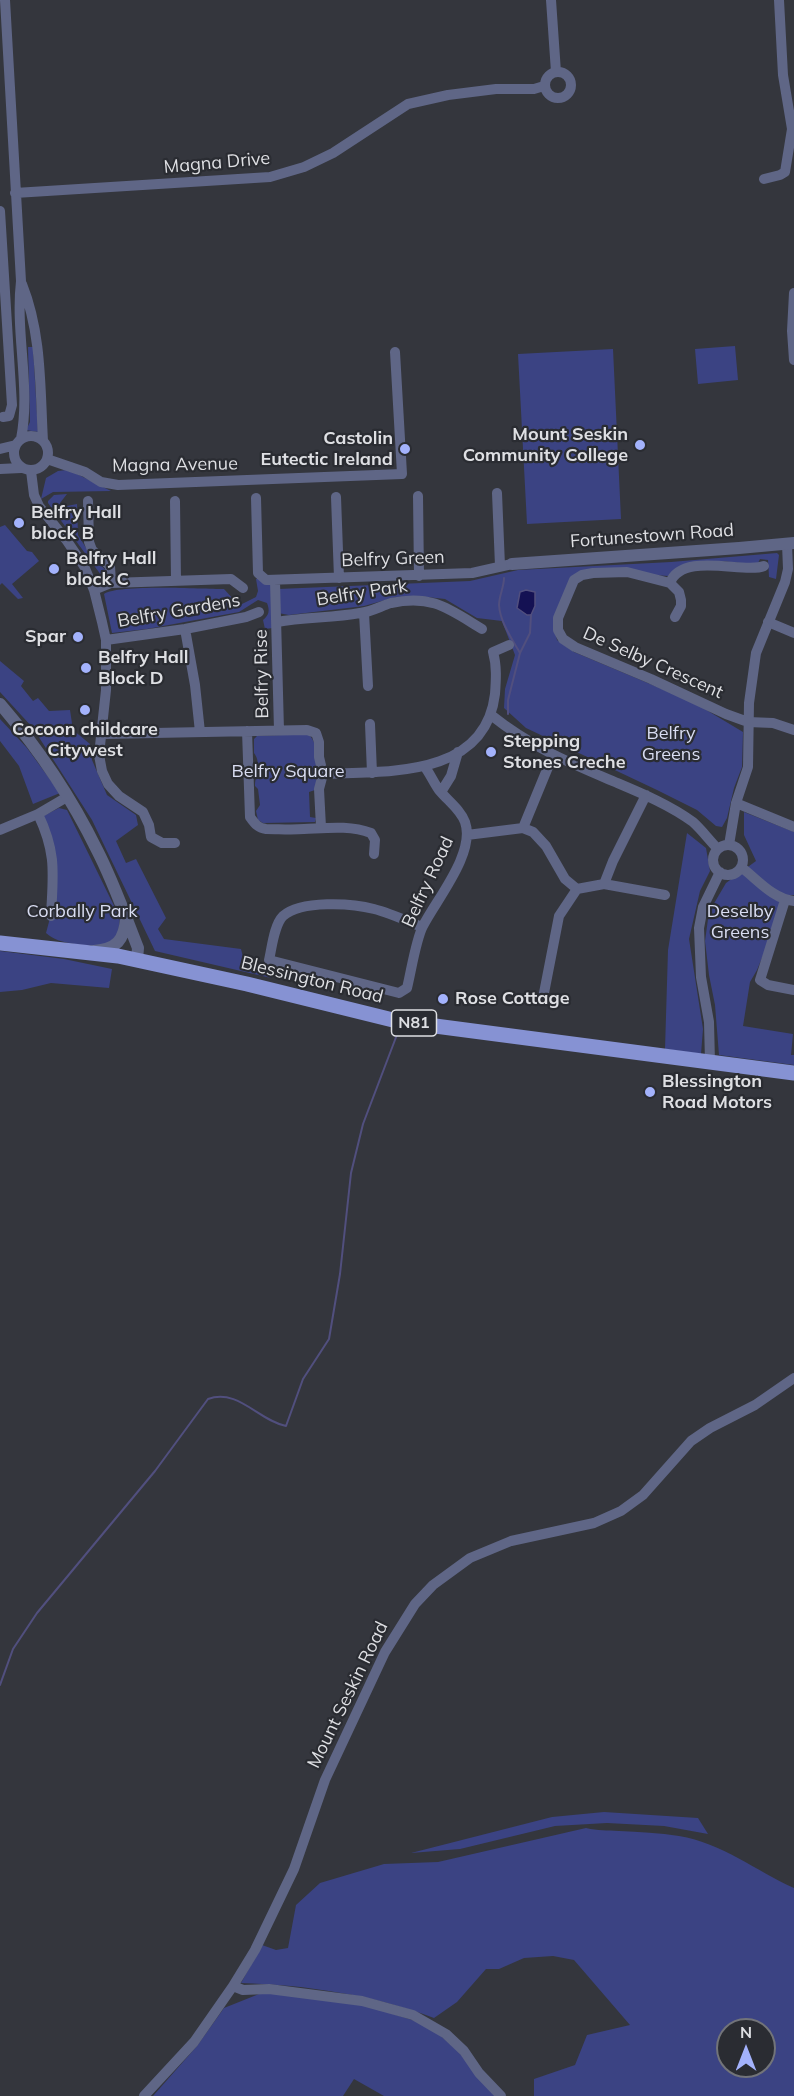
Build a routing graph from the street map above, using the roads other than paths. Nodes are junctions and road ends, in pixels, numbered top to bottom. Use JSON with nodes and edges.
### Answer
{"nodes":[{"id":1,"x":5,"y":0,"type":"edge"},
{"id":2,"x":551,"y":0,"type":"edge"},
{"id":3,"x":779,"y":0,"type":"edge"},
{"id":4,"x":556,"y":72,"type":"junction"},
{"id":5,"x":544,"y":86,"type":"junction"},
{"id":6,"x":793,"y":129,"type":"edge"},
{"id":7,"x":764,"y":179,"type":"dead end"},
{"id":8,"x":15,"y":192,"type":"junction"},
{"id":9,"x":0,"y":212,"type":"edge"},
{"id":10,"x":21,"y":281,"type":"junction"},
{"id":11,"x":794,"y":292,"type":"edge"},
{"id":12,"x":3,"y":319,"type":"edge"},
{"id":13,"x":395,"y":352,"type":"dead end"},
{"id":14,"x":794,"y":360,"type":"edge"},
{"id":15,"x":3,"y":417,"type":"dead end"},
{"id":16,"x":43,"y":441,"type":"junction"},
{"id":17,"x":18,"y":442,"type":"junction"},
{"id":18,"x":0,"y":449,"type":"edge"},
{"id":19,"x":47,"y":459,"type":"junction"},
{"id":20,"x":0,"y":469,"type":"edge"},
{"id":21,"x":26,"y":469,"type":"junction"},
{"id":22,"x":498,"y":493,"type":"dead end"},
{"id":23,"x":418,"y":496,"type":"dead end"},
{"id":24,"x":336,"y":497,"type":"dead end"},
{"id":25,"x":256,"y":498,"type":"dead end"},
{"id":26,"x":88,"y":501,"type":"dead end"},
{"id":27,"x":175,"y":501,"type":"dead end"},
{"id":28,"x":790,"y":544,"type":"edge"},
{"id":29,"x":506,"y":565,"type":"junction"},
{"id":30,"x":764,"y":566,"type":"dead end"},
{"id":31,"x":419,"y":576,"type":"junction"},
{"id":32,"x":339,"y":578,"type":"junction"},
{"id":33,"x":176,"y":581,"type":"junction"},
{"id":34,"x":275,"y":581,"type":"junction"},
{"id":35,"x":111,"y":583,"type":"junction"},
{"id":36,"x":670,"y":583,"type":"junction"},
{"id":37,"x":243,"y":588,"type":"dead end"},
{"id":38,"x":94,"y":590,"type":"junction"},
{"id":39,"x":259,"y":612,"type":"dead end"},
{"id":40,"x":364,"y":613,"type":"junction"},
{"id":41,"x":675,"y":617,"type":"dead end"},
{"id":42,"x":277,"y":622,"type":"junction"},
{"id":43,"x":768,"y":622,"type":"junction"},
{"id":44,"x":185,"y":629,"type":"junction"},
{"id":45,"x":482,"y":629,"type":"dead end"},
{"id":46,"x":794,"y":633,"type":"edge"},
{"id":47,"x":106,"y":640,"type":"junction"},
{"id":48,"x":509,"y":645,"type":"dead end"},
{"id":49,"x":368,"y":686,"type":"dead end"},
{"id":50,"x":0,"y":704,"type":"edge"},
{"id":51,"x":491,"y":715,"type":"junction"},
{"id":52,"x":748,"y":722,"type":"junction"},
{"id":53,"x":370,"y":724,"type":"dead end"},
{"id":54,"x":279,"y":730,"type":"junction"},
{"id":55,"x":794,"y":730,"type":"edge"},
{"id":56,"x":247,"y":731,"type":"junction"},
{"id":57,"x":200,"y":732,"type":"junction"},
{"id":58,"x":103,"y":734,"type":"junction"},
{"id":59,"x":458,"y":752,"type":"junction"},
{"id":60,"x":553,"y":755,"type":"junction"},
{"id":61,"x":425,"y":767,"type":"junction"},
{"id":62,"x":372,"y":773,"type":"junction"},
{"id":63,"x":323,"y":774,"type":"junction"},
{"id":64,"x":441,"y":792,"type":"junction"},
{"id":65,"x":646,"y":795,"type":"junction"},
{"id":66,"x":68,"y":797,"type":"junction"},
{"id":67,"x":736,"y":803,"type":"junction"},
{"id":68,"x":38,"y":814,"type":"junction"},
{"id":69,"x":794,"y":826,"type":"edge"},
{"id":70,"x":321,"y":827,"type":"junction"},
{"id":71,"x":523,"y":828,"type":"junction"},
{"id":72,"x":0,"y":830,"type":"edge"},
{"id":73,"x":467,"y":835,"type":"junction"},
{"id":74,"x":175,"y":843,"type":"dead end"},
{"id":75,"x":724,"y":847,"type":"junction"},
{"id":76,"x":374,"y":854,"type":"dead end"},
{"id":77,"x":741,"y":867,"type":"junction"},
{"id":78,"x":720,"y":872,"type":"junction"},
{"id":79,"x":604,"y":884,"type":"junction"},
{"id":80,"x":577,"y":889,"type":"junction"},
{"id":81,"x":665,"y":895,"type":"dead end"},
{"id":82,"x":790,"y":901,"type":"edge"},
{"id":83,"x":51,"y":916,"type":"dead end"},
{"id":84,"x":126,"y":918,"type":"junction"},
{"id":85,"x":422,"y":927,"type":"junction"},
{"id":86,"x":0,"y":943,"type":"edge"},
{"id":87,"x":81,"y":952,"type":"junction"},
{"id":88,"x":137,"y":960,"type":"junction"},
{"id":89,"x":794,"y":990,"type":"edge"},
{"id":90,"x":543,"y":998,"type":"dead end"},
{"id":91,"x":710,"y":1062,"type":"junction"},
{"id":92,"x":794,"y":1073,"type":"edge"},
{"id":93,"x":794,"y":1378,"type":"edge"},
{"id":94,"x":233,"y":1986,"type":"junction"},
{"id":95,"x":144,"y":2096,"type":"edge"},
{"id":96,"x":501,"y":2096,"type":"edge"}],
"edges":[{"from":1,"to":8,"type":"street"},
{"from":2,"to":4,"type":"street","name":"Magna Drive"},
{"from":3,"to":6,"type":"street"},
{"from":4,"to":5,"type":"street"},
{"from":4,"to":5,"type":"street","name":"Magna Drive"},
{"from":5,"to":8,"type":"street","name":"Magna Drive"},
{"from":6,"to":7,"type":"street"},
{"from":8,"to":10,"type":"street"},
{"from":9,"to":12,"type":"street"},
{"from":10,"to":16,"type":"street"},
{"from":10,"to":17,"type":"street"},
{"from":11,"to":14,"type":"street"},
{"from":12,"to":15,"type":"street"},
{"from":13,"to":19,"type":"street","name":"Magna Avenue"},
{"from":16,"to":17,"type":"street"},
{"from":16,"to":19,"type":"street"},
{"from":17,"to":18,"type":"street"},
{"from":17,"to":21,"type":"street"},
{"from":19,"to":21,"type":"street"},
{"from":20,"to":21,"type":"street"},
{"from":21,"to":38,"type":"street"},
{"from":22,"to":29,"type":"street"},
{"from":23,"to":31,"type":"street"},
{"from":24,"to":32,"type":"street"},
{"from":25,"to":34,"type":"street"},
{"from":26,"to":35,"type":"street"},
{"from":27,"to":33,"type":"street"},
{"from":28,"to":29,"type":"street","name":"Fortunestown Road"},
{"from":28,"to":43,"type":"street"},
{"from":29,"to":31,"type":"street","name":"Belfry Green"},
{"from":30,"to":36,"type":"street"},
{"from":31,"to":32,"type":"street","name":"Belfry Green"},
{"from":32,"to":34,"type":"street","name":"Belfry Green"},
{"from":33,"to":35,"type":"street"},
{"from":33,"to":37,"type":"street"},
{"from":34,"to":42,"type":"street","name":"Belfry Rise"},
{"from":35,"to":38,"type":"street"},
{"from":36,"to":41,"type":"street"},
{"from":36,"to":52,"type":"street","name":"De Selby Crescent"},
{"from":38,"to":47,"type":"street"},
{"from":39,"to":44,"type":"street","name":"Belfry Gardens"},
{"from":40,"to":42,"type":"street","name":"Belfry Park"},
{"from":40,"to":45,"type":"street","name":"Belfry Park"},
{"from":40,"to":49,"type":"street"},
{"from":42,"to":54,"type":"street","name":"Belfry Rise"},
{"from":43,"to":46,"type":"street"},
{"from":43,"to":52,"type":"street"},
{"from":44,"to":47,"type":"street","name":"Belfry Gardens"},
{"from":44,"to":57,"type":"street"},
{"from":47,"to":58,"type":"street"},
{"from":48,"to":51,"type":"street"},
{"from":50,"to":66,"type":"street"},
{"from":51,"to":59,"type":"street"},
{"from":51,"to":60,"type":"street"},
{"from":52,"to":55,"type":"street"},
{"from":52,"to":67,"type":"street"},
{"from":53,"to":62,"type":"street"},
{"from":54,"to":56,"type":"street"},
{"from":54,"to":63,"type":"street"},
{"from":56,"to":57,"type":"street"},
{"from":56,"to":70,"type":"street"},
{"from":57,"to":58,"type":"street"},
{"from":58,"to":74,"type":"street"},
{"from":59,"to":61,"type":"street"},
{"from":59,"to":64,"type":"street"},
{"from":60,"to":65,"type":"street"},
{"from":60,"to":71,"type":"street"},
{"from":61,"to":62,"type":"street"},
{"from":61,"to":64,"type":"street","name":"Belfry Road"},
{"from":62,"to":63,"type":"street"},
{"from":63,"to":70,"type":"street"},
{"from":64,"to":73,"type":"street","name":"Belfry Road"},
{"from":65,"to":75,"type":"street"},
{"from":65,"to":79,"type":"street"},
{"from":66,"to":68,"type":"street"},
{"from":66,"to":84,"type":"street"},
{"from":67,"to":69,"type":"street"},
{"from":67,"to":75,"type":"street"},
{"from":68,"to":72,"type":"street"},
{"from":68,"to":83,"type":"street"},
{"from":70,"to":76,"type":"street"},
{"from":71,"to":73,"type":"street"},
{"from":71,"to":80,"type":"street"},
{"from":73,"to":85,"type":"street","name":"Belfry Road"},
{"from":75,"to":77,"type":"street"},
{"from":75,"to":78,"type":"street"},
{"from":77,"to":78,"type":"street"},
{"from":77,"to":82,"type":"street"},
{"from":78,"to":91,"type":"street"},
{"from":79,"to":80,"type":"street"},
{"from":79,"to":81,"type":"street"},
{"from":80,"to":90,"type":"street"},
{"from":82,"to":89,"type":"street"},
{"from":84,"to":87,"type":"street"},
{"from":84,"to":88,"type":"street"},
{"from":85,"to":85,"type":"street","name":"Belfry Road"},
{"from":86,"to":87,"type":"main road","name":"Blessington Road","number":"N81"},
{"from":87,"to":88,"type":"main road","name":"Blessington Road","number":"N81"},
{"from":88,"to":91,"type":"main road","name":"Blessington Road","number":"N81"},
{"from":91,"to":92,"type":"main road","name":"Blessington Road","number":"N81"},
{"from":93,"to":94,"type":"street","name":"Mount Seskin Road"},
{"from":94,"to":95,"type":"street","name":"Mount Seskin Road"},
{"from":94,"to":96,"type":"street"}]}
